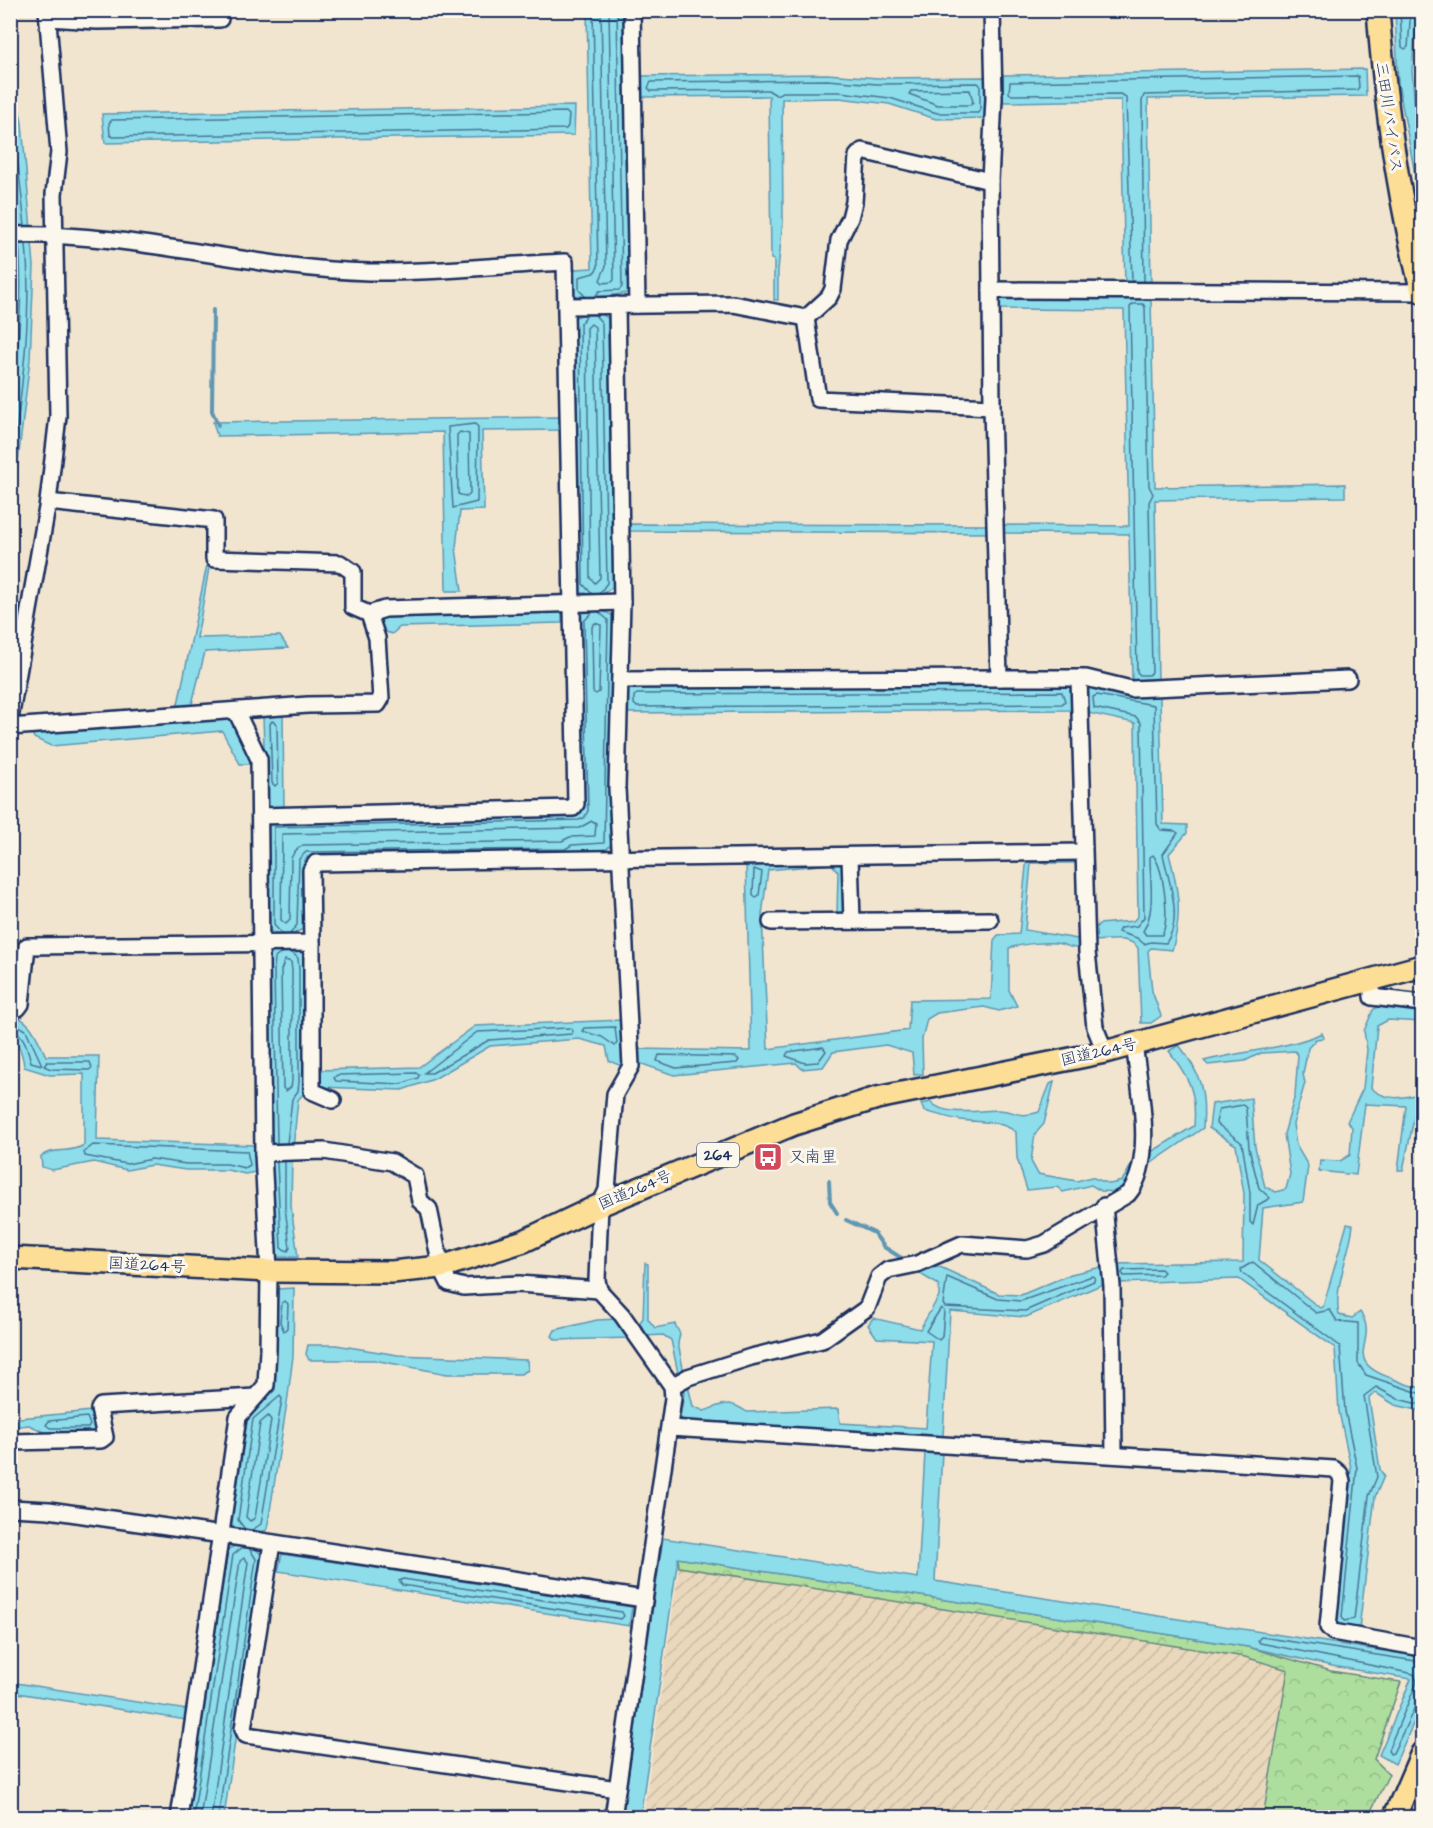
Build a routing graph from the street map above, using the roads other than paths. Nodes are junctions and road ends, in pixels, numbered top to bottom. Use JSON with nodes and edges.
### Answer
{"nodes":[{"id":1,"x":220,"y":10,"type":"edge"},
{"id":2,"x":632,"y":10,"type":"edge"},
{"id":3,"x":992,"y":10,"type":"edge"},
{"id":4,"x":1378,"y":10,"type":"edge"},
{"id":5,"x":47,"y":14,"type":"edge"},
{"id":6,"x":990,"y":182,"type":"junction"},
{"id":7,"x":49,"y":234,"type":"junction"},
{"id":8,"x":10,"y":235,"type":"edge"},
{"id":9,"x":992,"y":290,"type":"junction"},
{"id":10,"x":1422,"y":292,"type":"edge"},
{"id":11,"x":610,"y":305,"type":"junction"},
{"id":12,"x":637,"y":305,"type":"junction"},
{"id":13,"x":572,"y":306,"type":"junction"},
{"id":14,"x":806,"y":318,"type":"junction"},
{"id":15,"x":992,"y":407,"type":"junction"},
{"id":16,"x":48,"y":502,"type":"junction"},
{"id":17,"x":616,"y":602,"type":"junction"},
{"id":18,"x":578,"y":604,"type":"junction"},
{"id":19,"x":369,"y":614,"type":"junction"},
{"id":20,"x":999,"y":678,"type":"junction"},
{"id":21,"x":1079,"y":678,"type":"junction"},
{"id":22,"x":621,"y":680,"type":"junction"},
{"id":23,"x":1348,"y":680,"type":"dead end"},
{"id":24,"x":236,"y":711,"type":"junction"},
{"id":25,"x":10,"y":719,"type":"edge"},
{"id":26,"x":10,"y":727,"type":"edge"},
{"id":27,"x":260,"y":816,"type":"junction"},
{"id":28,"x":1083,"y":852,"type":"junction"},
{"id":29,"x":850,"y":856,"type":"junction"},
{"id":30,"x":618,"y":860,"type":"junction"},
{"id":31,"x":990,"y":920,"type":"dead end"},
{"id":32,"x":852,"y":921,"type":"junction"},
{"id":33,"x":771,"y":922,"type":"dead end"},
{"id":34,"x":268,"y":943,"type":"junction"},
{"id":35,"x":306,"y":943,"type":"junction"},
{"id":36,"x":1422,"y":966,"type":"edge"},
{"id":37,"x":1372,"y":978,"type":"junction"},
{"id":38,"x":1422,"y":1003,"type":"edge"},
{"id":39,"x":10,"y":1008,"type":"edge"},
{"id":40,"x":1134,"y":1044,"type":"junction"},
{"id":41,"x":1105,"y":1052,"type":"junction"},
{"id":42,"x":333,"y":1100,"type":"dead end"},
{"id":43,"x":267,"y":1153,"type":"junction"},
{"id":44,"x":600,"y":1205,"type":"junction"},
{"id":45,"x":1104,"y":1206,"type":"junction"},
{"id":46,"x":10,"y":1258,"type":"edge"},
{"id":47,"x":441,"y":1267,"type":"junction"},
{"id":48,"x":269,"y":1271,"type":"junction"},
{"id":49,"x":599,"y":1290,"type":"junction"},
{"id":50,"x":672,"y":1386,"type":"junction"},
{"id":51,"x":255,"y":1397,"type":"junction"},
{"id":52,"x":670,"y":1428,"type":"junction"},
{"id":53,"x":10,"y":1442,"type":"edge"},
{"id":54,"x":1114,"y":1455,"type":"junction"},
{"id":55,"x":10,"y":1508,"type":"edge"},
{"id":56,"x":230,"y":1536,"type":"junction"},
{"id":57,"x":265,"y":1542,"type":"junction"},
{"id":58,"x":644,"y":1599,"type":"junction"},
{"id":59,"x":1422,"y":1648,"type":"edge"},
{"id":60,"x":1422,"y":1753,"type":"edge"},
{"id":61,"x":617,"y":1790,"type":"junction"},
{"id":62,"x":179,"y":1818,"type":"edge"},
{"id":63,"x":613,"y":1818,"type":"edge"},
{"id":64,"x":1394,"y":1818,"type":"edge"}],
"edges":[{"from":1,"to":5,"type":"street"},
{"from":2,"to":12,"type":"street"},
{"from":3,"to":6,"type":"street"},
{"from":4,"to":10,"type":"highway","name":"三田川バイパス"},
{"from":5,"to":7,"type":"street"},
{"from":6,"to":9,"type":"street"},
{"from":6,"to":14,"type":"street"},
{"from":7,"to":8,"type":"street"},
{"from":7,"to":13,"type":"street"},
{"from":7,"to":16,"type":"street"},
{"from":9,"to":10,"type":"street"},
{"from":9,"to":15,"type":"street"},
{"from":11,"to":12,"type":"street"},
{"from":11,"to":13,"type":"street"},
{"from":11,"to":17,"type":"street"},
{"from":12,"to":14,"type":"street"},
{"from":13,"to":18,"type":"street"},
{"from":14,"to":15,"type":"street"},
{"from":15,"to":20,"type":"street"},
{"from":16,"to":19,"type":"street"},
{"from":16,"to":25,"type":"street"},
{"from":17,"to":18,"type":"street"},
{"from":17,"to":22,"type":"street"},
{"from":18,"to":19,"type":"street"},
{"from":18,"to":27,"type":"street"},
{"from":19,"to":24,"type":"street"},
{"from":20,"to":21,"type":"street"},
{"from":20,"to":22,"type":"street"},
{"from":21,"to":23,"type":"street"},
{"from":21,"to":28,"type":"street"},
{"from":22,"to":30,"type":"street"},
{"from":24,"to":26,"type":"street"},
{"from":24,"to":27,"type":"street"},
{"from":27,"to":34,"type":"street"},
{"from":28,"to":29,"type":"street"},
{"from":28,"to":41,"type":"street"},
{"from":29,"to":30,"type":"street"},
{"from":29,"to":32,"type":"street"},
{"from":30,"to":35,"type":"street"},
{"from":30,"to":44,"type":"street"},
{"from":31,"to":32,"type":"street"},
{"from":32,"to":33,"type":"street"},
{"from":34,"to":35,"type":"street"},
{"from":34,"to":39,"type":"street"},
{"from":34,"to":43,"type":"street"},
{"from":35,"to":42,"type":"street"},
{"from":36,"to":37,"type":"highway","name":"国道264号","number":"264"},
{"from":37,"to":38,"type":"street"},
{"from":37,"to":40,"type":"highway","name":"国道264号","number":"264"},
{"from":40,"to":41,"type":"highway","name":"国道264号","number":"264"},
{"from":40,"to":45,"type":"street"},
{"from":41,"to":44,"type":"highway","name":"国道264号","number":"264"},
{"from":43,"to":47,"type":"street"},
{"from":43,"to":48,"type":"street"},
{"from":44,"to":47,"type":"highway","name":"国道264号","number":"264"},
{"from":44,"to":49,"type":"street"},
{"from":45,"to":50,"type":"street"},
{"from":45,"to":54,"type":"street"},
{"from":46,"to":48,"type":"highway","name":"国道264号","number":"264"},
{"from":47,"to":48,"type":"highway","name":"国道264号","number":"264"},
{"from":47,"to":49,"type":"street"},
{"from":48,"to":51,"type":"street"},
{"from":49,"to":50,"type":"street"},
{"from":50,"to":52,"type":"street"},
{"from":51,"to":53,"type":"street"},
{"from":51,"to":56,"type":"street"},
{"from":52,"to":54,"type":"street"},
{"from":52,"to":58,"type":"street"},
{"from":54,"to":59,"type":"street"},
{"from":55,"to":56,"type":"street"},
{"from":56,"to":57,"type":"street"},
{"from":56,"to":62,"type":"street"},
{"from":57,"to":58,"type":"street"},
{"from":57,"to":61,"type":"street"},
{"from":58,"to":61,"type":"street"},
{"from":60,"to":64,"type":"highway"},
{"from":61,"to":63,"type":"street"}]}
